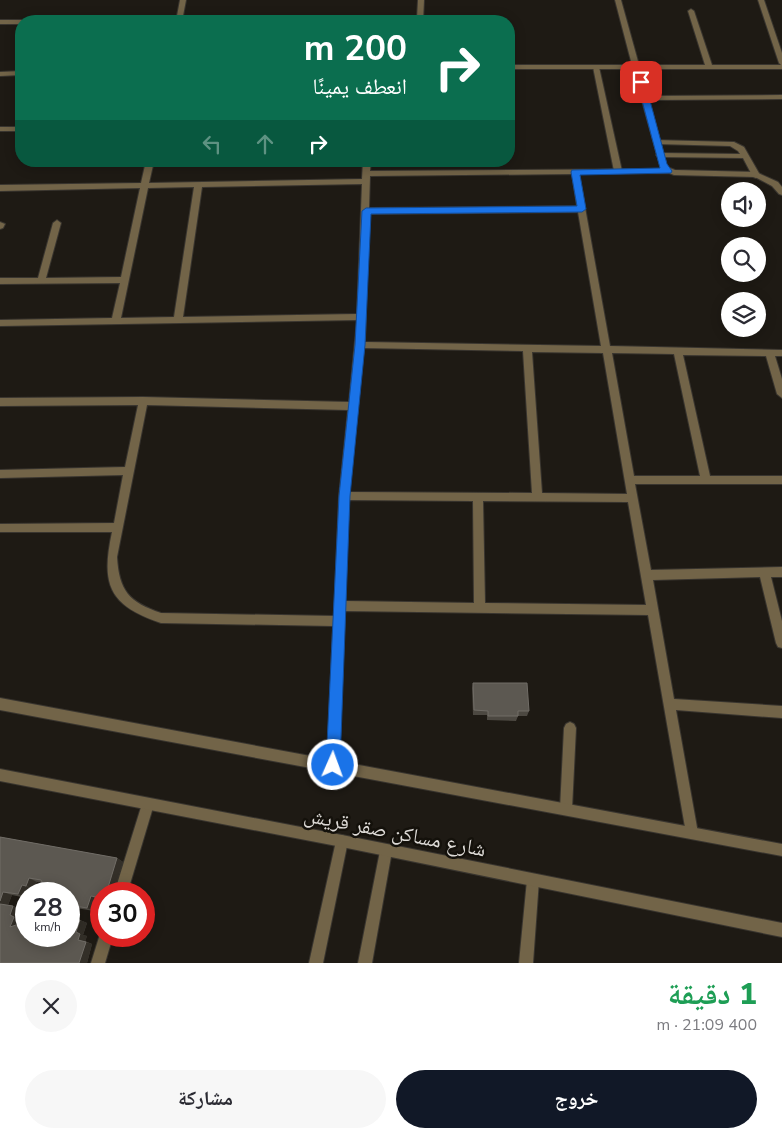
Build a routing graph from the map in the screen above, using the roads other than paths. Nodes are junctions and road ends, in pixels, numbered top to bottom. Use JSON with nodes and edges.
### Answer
{"nodes":[{"id":1,"x":183,"y":0,"type":"edge"},
{"id":2,"x":420,"y":0,"type":"edge"},
{"id":3,"x":618,"y":0,"type":"edge"},
{"id":4,"x":761,"y":0,"type":"edge"},
{"id":5,"x":691,"y":11,"type":"dead end"},
{"id":6,"x":180,"y":15,"type":"edge"},
{"id":7,"x":420,"y":15,"type":"edge"},
{"id":8,"x":0,"y":22,"type":"edge"},
{"id":9,"x":15,"y":22,"type":"edge"},
{"id":10,"x":782,"y":63,"type":"edge"},
{"id":11,"x":515,"y":67,"type":"edge"},
{"id":12,"x":637,"y":67,"type":"junction"},
{"id":13,"x":709,"y":67,"type":"junction"},
{"id":14,"x":782,"y":67,"type":"edge"},
{"id":15,"x":596,"y":68,"type":"junction"},
{"id":16,"x":0,"y":74,"type":"edge"},
{"id":17,"x":15,"y":74,"type":"edge"},
{"id":18,"x":782,"y":97,"type":"edge"},
{"id":19,"x":645,"y":98,"type":"junction"},
{"id":20,"x":0,"y":129,"type":"edge"},
{"id":21,"x":15,"y":129,"type":"edge"},
{"id":22,"x":657,"y":142,"type":"junction"},
{"id":23,"x":660,"y":155,"type":"junction"},
{"id":24,"x":745,"y":156,"type":"junction"},
{"id":25,"x":149,"y":167,"type":"edge"},
{"id":26,"x":368,"y":167,"type":"edge"},
{"id":27,"x":668,"y":171,"type":"junction"},
{"id":28,"x":575,"y":172,"type":"junction"},
{"id":29,"x":618,"y":172,"type":"junction"},
{"id":30,"x":756,"y":175,"type":"junction"},
{"id":31,"x":367,"y":178,"type":"junction"},
{"id":32,"x":146,"y":185,"type":"junction"},
{"id":33,"x":198,"y":185,"type":"junction"},
{"id":34,"x":0,"y":188,"type":"edge"},
{"id":35,"x":782,"y":192,"type":"edge"},
{"id":36,"x":582,"y":209,"type":"junction"},
{"id":37,"x":366,"y":211,"type":"junction"},
{"id":38,"x":57,"y":223,"type":"dead end"},
{"id":39,"x":124,"y":280,"type":"junction"},
{"id":40,"x":0,"y":281,"type":"edge"},
{"id":41,"x":40,"y":281,"type":"junction"},
{"id":42,"x":360,"y":317,"type":"junction"},
{"id":43,"x":116,"y":321,"type":"junction"},
{"id":44,"x":178,"y":321,"type":"junction"},
{"id":45,"x":0,"y":323,"type":"edge"},
{"id":46,"x":360,"y":345,"type":"junction"},
{"id":47,"x":527,"y":348,"type":"junction"},
{"id":48,"x":607,"y":350,"type":"junction"},
{"id":49,"x":678,"y":351,"type":"junction"},
{"id":50,"x":769,"y":352,"type":"junction"},
{"id":51,"x":782,"y":353,"type":"edge"},
{"id":52,"x":782,"y":394,"type":"edge"},
{"id":53,"x":143,"y":401,"type":"junction"},
{"id":54,"x":0,"y":402,"type":"edge"},
{"id":55,"x":353,"y":406,"type":"junction"},
{"id":56,"x":129,"y":471,"type":"junction"},
{"id":57,"x":0,"y":474,"type":"edge"},
{"id":58,"x":630,"y":480,"type":"junction"},
{"id":59,"x":706,"y":480,"type":"junction"},
{"id":60,"x":782,"y":480,"type":"edge"},
{"id":61,"x":344,"y":496,"type":"junction"},
{"id":62,"x":478,"y":497,"type":"junction"},
{"id":63,"x":537,"y":498,"type":"junction"},
{"id":64,"x":633,"y":498,"type":"junction"},
{"id":65,"x":118,"y":527,"type":"junction"},
{"id":66,"x":0,"y":528,"type":"edge"},
{"id":67,"x":764,"y":572,"type":"junction"},
{"id":68,"x":782,"y":572,"type":"edge"},
{"id":69,"x":647,"y":575,"type":"junction"},
{"id":70,"x":340,"y":606,"type":"junction"},
{"id":71,"x":480,"y":608,"type":"junction"},
{"id":72,"x":653,"y":610,"type":"junction"},
{"id":73,"x":338,"y":621,"type":"junction"},
{"id":74,"x":782,"y":643,"type":"edge"},
{"id":75,"x":0,"y":704,"type":"edge"},
{"id":76,"x":669,"y":704,"type":"junction"},
{"id":77,"x":782,"y":712,"type":"edge"},
{"id":78,"x":570,"y":728,"type":"dead end"},
{"id":79,"x":333,"y":765,"type":"junction"},
{"id":80,"x":0,"y":775,"type":"edge"},
{"id":81,"x":148,"y":804,"type":"junction"},
{"id":82,"x":566,"y":809,"type":"junction"},
{"id":83,"x":692,"y":833,"type":"junction"},
{"id":84,"x":342,"y":841,"type":"junction"},
{"id":85,"x":782,"y":850,"type":"edge"},
{"id":86,"x":386,"y":851,"type":"junction"},
{"id":87,"x":533,"y":880,"type":"junction"},
{"id":88,"x":124,"y":882,"type":"edge"},
{"id":89,"x":782,"y":930,"type":"edge"},
{"id":90,"x":103,"y":947,"type":"edge"},
{"id":91,"x":98,"y":963,"type":"edge"},
{"id":92,"x":316,"y":963,"type":"edge"},
{"id":93,"x":365,"y":963,"type":"edge"},
{"id":94,"x":526,"y":963,"type":"edge"}],
"edges":[{"from":1,"to":6,"type":"street"},
{"from":2,"to":7,"type":"street"},
{"from":3,"to":12,"type":"street"},
{"from":4,"to":10,"type":"street"},
{"from":5,"to":13,"type":"street"},
{"from":8,"to":9,"type":"street"},
{"from":11,"to":15,"type":"street"},
{"from":12,"to":13,"type":"street"},
{"from":12,"to":15,"type":"street"},
{"from":12,"to":19,"type":"street"},
{"from":13,"to":14,"type":"street"},
{"from":15,"to":29,"type":"street"},
{"from":16,"to":17,"type":"street"},
{"from":18,"to":19,"type":"street"},
{"from":19,"to":22,"type":"street"},
{"from":20,"to":21,"type":"street"},
{"from":22,"to":23,"type":"street"},
{"from":22,"to":24,"type":"street"},
{"from":23,"to":24,"type":"street"},
{"from":23,"to":27,"type":"street"},
{"from":24,"to":30,"type":"street"},
{"from":25,"to":32,"type":"street"},
{"from":26,"to":31,"type":"street"},
{"from":27,"to":29,"type":"street"},
{"from":27,"to":30,"type":"street"},
{"from":28,"to":29,"type":"street"},
{"from":28,"to":31,"type":"street"},
{"from":28,"to":36,"type":"street"},
{"from":30,"to":35,"type":"street"},
{"from":31,"to":33,"type":"street"},
{"from":31,"to":37,"type":"street"},
{"from":32,"to":33,"type":"street"},
{"from":32,"to":34,"type":"street"},
{"from":32,"to":39,"type":"street"},
{"from":33,"to":44,"type":"street"},
{"from":36,"to":37,"type":"street"},
{"from":36,"to":48,"type":"street"},
{"from":37,"to":42,"type":"street"},
{"from":38,"to":41,"type":"street"},
{"from":39,"to":41,"type":"street"},
{"from":39,"to":43,"type":"street"},
{"from":40,"to":41,"type":"street"},
{"from":42,"to":44,"type":"street"},
{"from":42,"to":46,"type":"street"},
{"from":43,"to":44,"type":"street"},
{"from":43,"to":45,"type":"street"},
{"from":46,"to":47,"type":"street"},
{"from":46,"to":55,"type":"street"},
{"from":47,"to":48,"type":"street"},
{"from":47,"to":63,"type":"street"},
{"from":48,"to":49,"type":"street"},
{"from":48,"to":58,"type":"street"},
{"from":49,"to":50,"type":"street"},
{"from":49,"to":59,"type":"street"},
{"from":50,"to":51,"type":"street"},
{"from":50,"to":52,"type":"street"},
{"from":53,"to":54,"type":"street"},
{"from":53,"to":55,"type":"street"},
{"from":53,"to":56,"type":"street"},
{"from":55,"to":61,"type":"street"},
{"from":56,"to":57,"type":"street"},
{"from":56,"to":65,"type":"street"},
{"from":58,"to":59,"type":"street"},
{"from":58,"to":64,"type":"street"},
{"from":59,"to":60,"type":"street"},
{"from":61,"to":62,"type":"street"},
{"from":61,"to":70,"type":"street"},
{"from":62,"to":63,"type":"street"},
{"from":62,"to":71,"type":"street"},
{"from":63,"to":64,"type":"street"},
{"from":64,"to":69,"type":"street"},
{"from":65,"to":66,"type":"street"},
{"from":65,"to":73,"type":"street"},
{"from":67,"to":68,"type":"street"},
{"from":67,"to":69,"type":"street"},
{"from":67,"to":74,"type":"street"},
{"from":69,"to":72,"type":"street"},
{"from":70,"to":71,"type":"street"},
{"from":70,"to":73,"type":"street"},
{"from":71,"to":72,"type":"street"},
{"from":72,"to":76,"type":"street"},
{"from":73,"to":79,"type":"street"},
{"from":75,"to":79,"type":"street"},
{"from":76,"to":77,"type":"street"},
{"from":76,"to":83,"type":"street"},
{"from":78,"to":82,"type":"street"},
{"from":79,"to":82,"type":"street"},
{"from":80,"to":81,"type":"street","name":"شارع مساكن صقر قريش"},
{"from":81,"to":84,"type":"street","name":"شارع مساكن صقر قريش"},
{"from":81,"to":88,"type":"street"},
{"from":82,"to":83,"type":"street"},
{"from":83,"to":85,"type":"street"},
{"from":84,"to":86,"type":"street","name":"شارع مساكن صقر قريش"},
{"from":84,"to":92,"type":"street"},
{"from":86,"to":87,"type":"street","name":"شارع مساكن صقر قريش"},
{"from":86,"to":93,"type":"street"},
{"from":87,"to":89,"type":"street","name":"شارع مساكن صقر قريش"},
{"from":87,"to":94,"type":"street"},
{"from":90,"to":91,"type":"street"}]}
